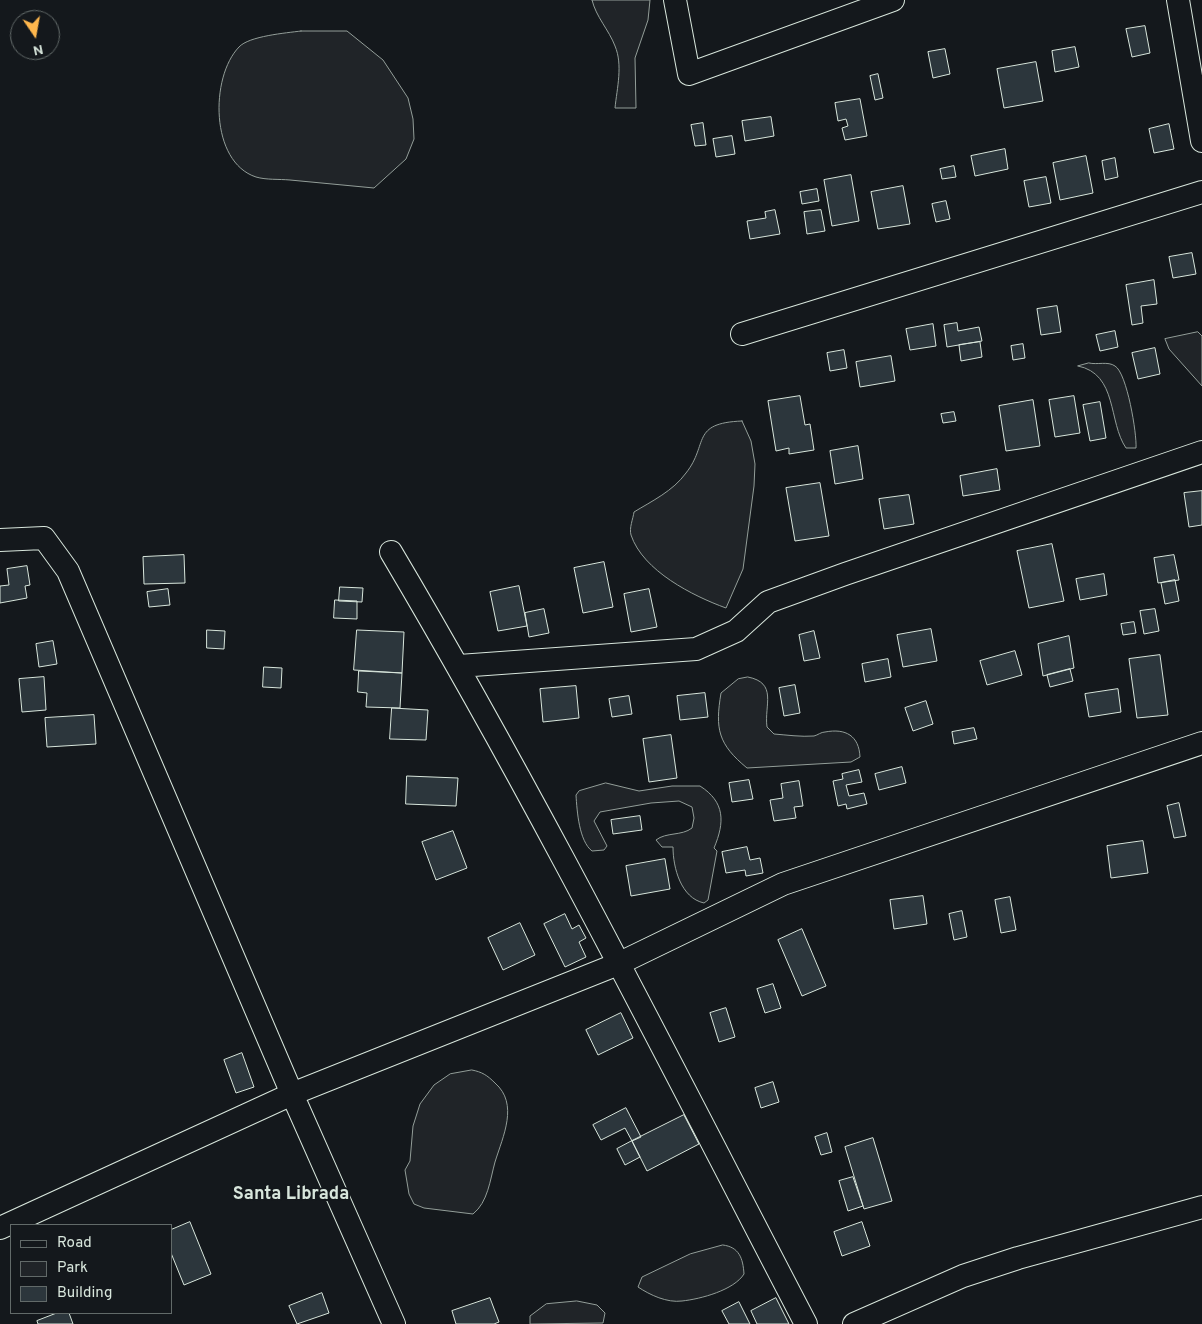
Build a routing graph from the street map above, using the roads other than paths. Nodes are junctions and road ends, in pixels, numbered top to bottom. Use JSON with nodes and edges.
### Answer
{"nodes":[{"id":1,"x":675,"y":0,"type":"edge"},
{"id":2,"x":893,"y":0,"type":"edge"},
{"id":3,"x":1178,"y":0,"type":"edge"},
{"id":4,"x":1202,"y":142,"type":"edge"},
{"id":5,"x":1202,"y":192,"type":"edge"},
{"id":6,"x":742,"y":334,"type":"dead end"},
{"id":7,"x":1202,"y":452,"type":"edge"},
{"id":8,"x":0,"y":540,"type":"edge"},
{"id":9,"x":391,"y":552,"type":"dead end"},
{"id":10,"x":459,"y":666,"type":"junction"},
{"id":11,"x":1202,"y":743,"type":"edge"},
{"id":12,"x":618,"y":964,"type":"junction"},
{"id":13,"x":292,"y":1094,"type":"junction"},
{"id":14,"x":1202,"y":1207,"type":"edge"},
{"id":15,"x":0,"y":1228,"type":"edge"},
{"id":16,"x":893,"y":1316,"type":"edge"},
{"id":17,"x":394,"y":1324,"type":"edge"},
{"id":18,"x":806,"y":1324,"type":"edge"},
{"id":19,"x":854,"y":1324,"type":"edge"}],
"edges":[{"from":1,"to":2,"type":"street"},
{"from":3,"to":4,"type":"street"},
{"from":5,"to":6,"type":"street"},
{"from":7,"to":10,"type":"street"},
{"from":8,"to":13,"type":"street"},
{"from":9,"to":10,"type":"street"},
{"from":10,"to":12,"type":"street"},
{"from":11,"to":12,"type":"street"},
{"from":12,"to":13,"type":"street"},
{"from":12,"to":18,"type":"street"},
{"from":13,"to":15,"type":"street"},
{"from":13,"to":17,"type":"street"},
{"from":14,"to":16,"type":"street"},
{"from":16,"to":19,"type":"street"}]}
